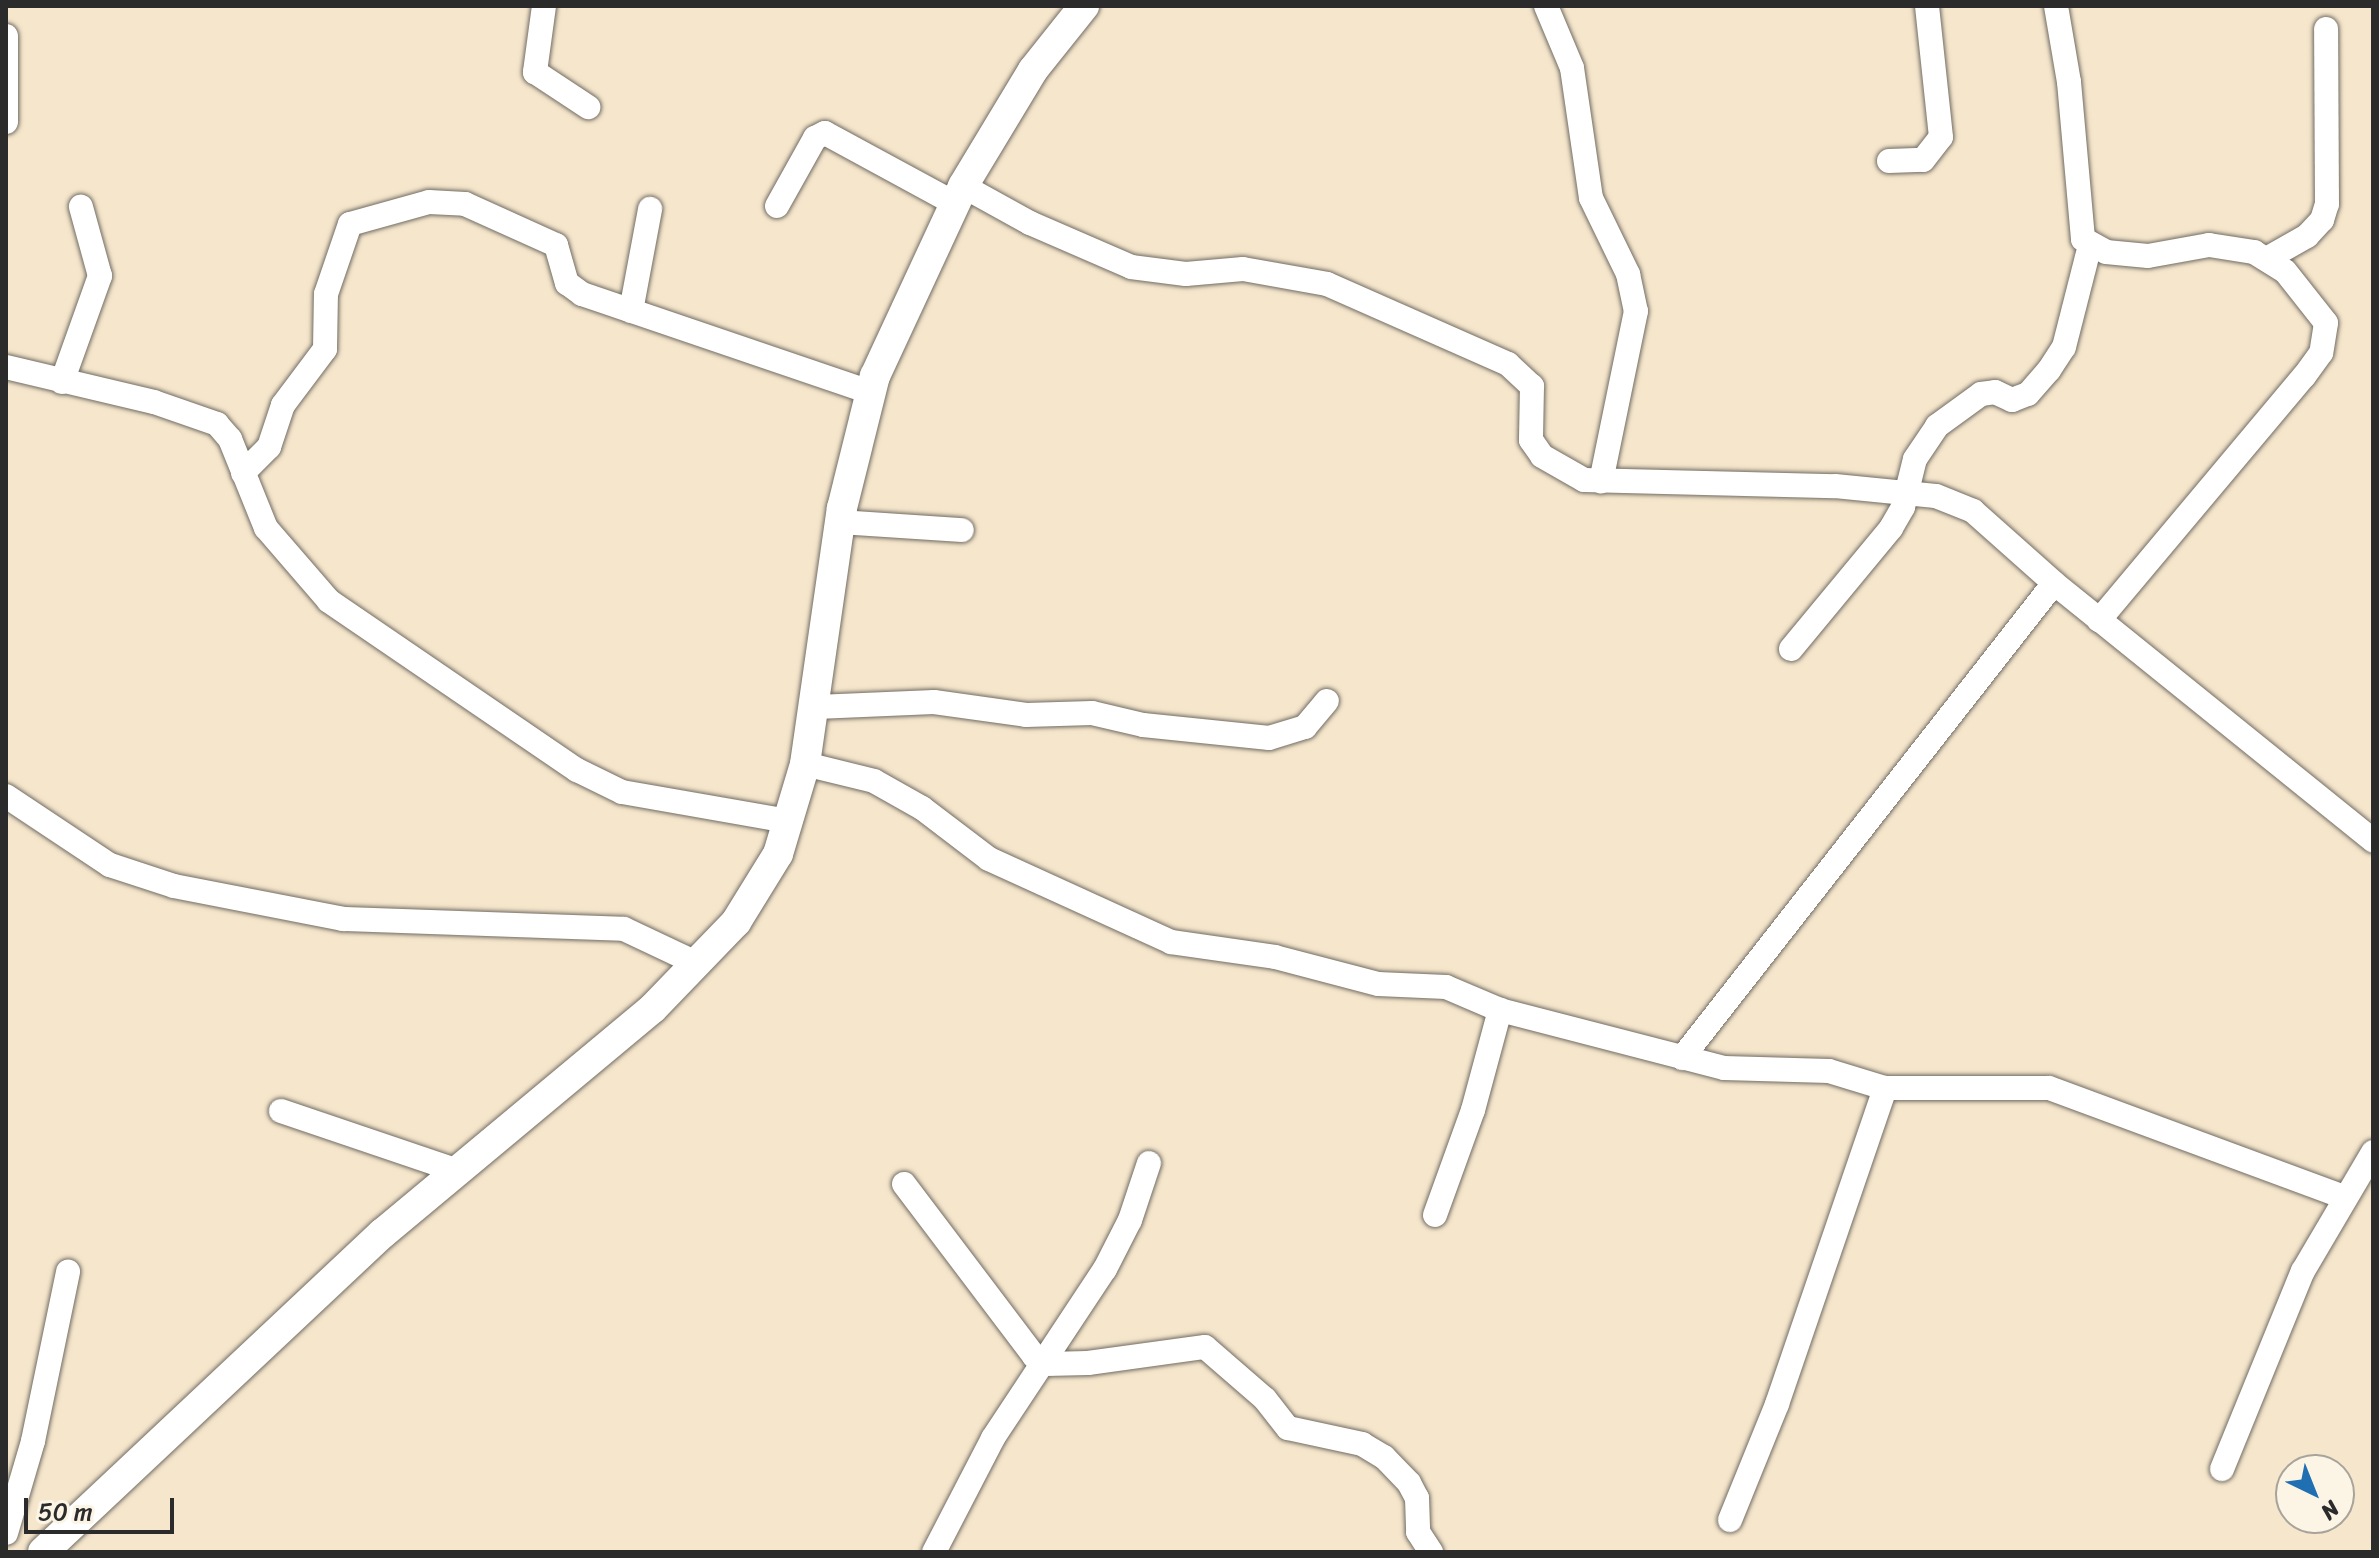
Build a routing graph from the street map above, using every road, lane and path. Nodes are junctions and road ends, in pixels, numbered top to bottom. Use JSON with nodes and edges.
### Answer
{"nodes":[{"id":1,"x":544,"y":6,"type":"edge"},
{"id":2,"x":1084,"y":6,"type":"edge"},
{"id":3,"x":1546,"y":6,"type":"edge"},
{"id":4,"x":1927,"y":6,"type":"edge"},
{"id":5,"x":2056,"y":6,"type":"edge"},
{"id":6,"x":2326,"y":29,"type":"dead end"},
{"id":7,"x":6,"y":36,"type":"edge"},
{"id":8,"x":588,"y":107,"type":"dead end"},
{"id":9,"x":6,"y":122,"type":"edge"},
{"id":10,"x":1889,"y":161,"type":"dead end"},
{"id":11,"x":958,"y":195,"type":"junction"},
{"id":12,"x":777,"y":206,"type":"dead end"},
{"id":13,"x":81,"y":207,"type":"dead end"},
{"id":14,"x":650,"y":209,"type":"dead end"},
{"id":15,"x":2090,"y":245,"type":"junction"},
{"id":16,"x":2270,"y":257,"type":"junction"},
{"id":17,"x":631,"y":311,"type":"junction"},
{"id":18,"x":6,"y":367,"type":"edge"},
{"id":19,"x":62,"y":382,"type":"junction"},
{"id":20,"x":870,"y":392,"type":"junction"},
{"id":21,"x":243,"y":473,"type":"junction"},
{"id":22,"x":1601,"y":481,"type":"junction"},
{"id":23,"x":1907,"y":493,"type":"junction"},
{"id":24,"x":840,"y":522,"type":"junction"},
{"id":25,"x":962,"y":530,"type":"dead end"},
{"id":26,"x":2054,"y":583,"type":"junction"},
{"id":27,"x":2099,"y":620,"type":"junction"},
{"id":28,"x":1791,"y":649,"type":"dead end"},
{"id":29,"x":1327,"y":701,"type":"dead end"},
{"id":30,"x":816,"y":707,"type":"junction"},
{"id":31,"x":805,"y":764,"type":"junction"},
{"id":32,"x":6,"y":796,"type":"edge"},
{"id":33,"x":788,"y":821,"type":"junction"},
{"id":34,"x":2373,"y":840,"type":"edge"},
{"id":35,"x":698,"y":964,"type":"junction"},
{"id":36,"x":1500,"y":1010,"type":"junction"},
{"id":37,"x":1682,"y":1058,"type":"junction"},
{"id":38,"x":1885,"y":1088,"type":"junction"},
{"id":39,"x":281,"y":1111,"type":"dead end"},
{"id":40,"x":2373,"y":1152,"type":"edge"},
{"id":41,"x":1149,"y":1163,"type":"dead end"},
{"id":42,"x":458,"y":1171,"type":"junction"},
{"id":43,"x":904,"y":1184,"type":"dead end"},
{"id":44,"x":2344,"y":1197,"type":"junction"},
{"id":45,"x":1435,"y":1215,"type":"dead end"},
{"id":46,"x":68,"y":1272,"type":"dead end"},
{"id":47,"x":1046,"y":1364,"type":"junction"},
{"id":48,"x":2222,"y":1469,"type":"dead end"},
{"id":49,"x":1730,"y":1520,"type":"dead end"},
{"id":50,"x":6,"y":1533,"type":"edge"},
{"id":51,"x":43,"y":1552,"type":"edge"},
{"id":52,"x":934,"y":1552,"type":"edge"},
{"id":53,"x":1431,"y":1552,"type":"edge"}],
"edges":[{"from":1,"to":8,"type":"street"},
{"from":2,"to":11,"type":"street"},
{"from":3,"to":22,"type":"street"},
{"from":4,"to":10,"type":"street"},
{"from":5,"to":15,"type":"street"},
{"from":6,"to":16,"type":"street"},
{"from":7,"to":9,"type":"street"},
{"from":11,"to":12,"type":"street"},
{"from":11,"to":20,"type":"street"},
{"from":11,"to":22,"type":"street"},
{"from":13,"to":19,"type":"street"},
{"from":14,"to":17,"type":"street"},
{"from":15,"to":16,"type":"street"},
{"from":15,"to":23,"type":"street"},
{"from":16,"to":27,"type":"street"},
{"from":17,"to":20,"type":"street"},
{"from":17,"to":21,"type":"street"},
{"from":18,"to":19,"type":"street"},
{"from":19,"to":21,"type":"street"},
{"from":20,"to":24,"type":"street"},
{"from":21,"to":33,"type":"street"},
{"from":22,"to":23,"type":"street"},
{"from":23,"to":26,"type":"street"},
{"from":23,"to":28,"type":"street"},
{"from":24,"to":25,"type":"street"},
{"from":24,"to":30,"type":"street"},
{"from":26,"to":27,"type":"street"},
{"from":26,"to":37,"type":"street"},
{"from":27,"to":34,"type":"street"},
{"from":29,"to":30,"type":"street"},
{"from":30,"to":31,"type":"street"},
{"from":31,"to":33,"type":"street"},
{"from":31,"to":36,"type":"street"},
{"from":32,"to":35,"type":"street"},
{"from":33,"to":35,"type":"street"},
{"from":35,"to":42,"type":"street"},
{"from":36,"to":37,"type":"street"},
{"from":36,"to":45,"type":"street"},
{"from":37,"to":38,"type":"street"},
{"from":38,"to":44,"type":"street"},
{"from":38,"to":49,"type":"street"},
{"from":39,"to":42,"type":"street"},
{"from":40,"to":44,"type":"street"},
{"from":41,"to":47,"type":"street"},
{"from":42,"to":51,"type":"street"},
{"from":43,"to":47,"type":"street"},
{"from":44,"to":48,"type":"street"},
{"from":46,"to":50,"type":"street"},
{"from":47,"to":52,"type":"street"},
{"from":47,"to":53,"type":"street"}]}
